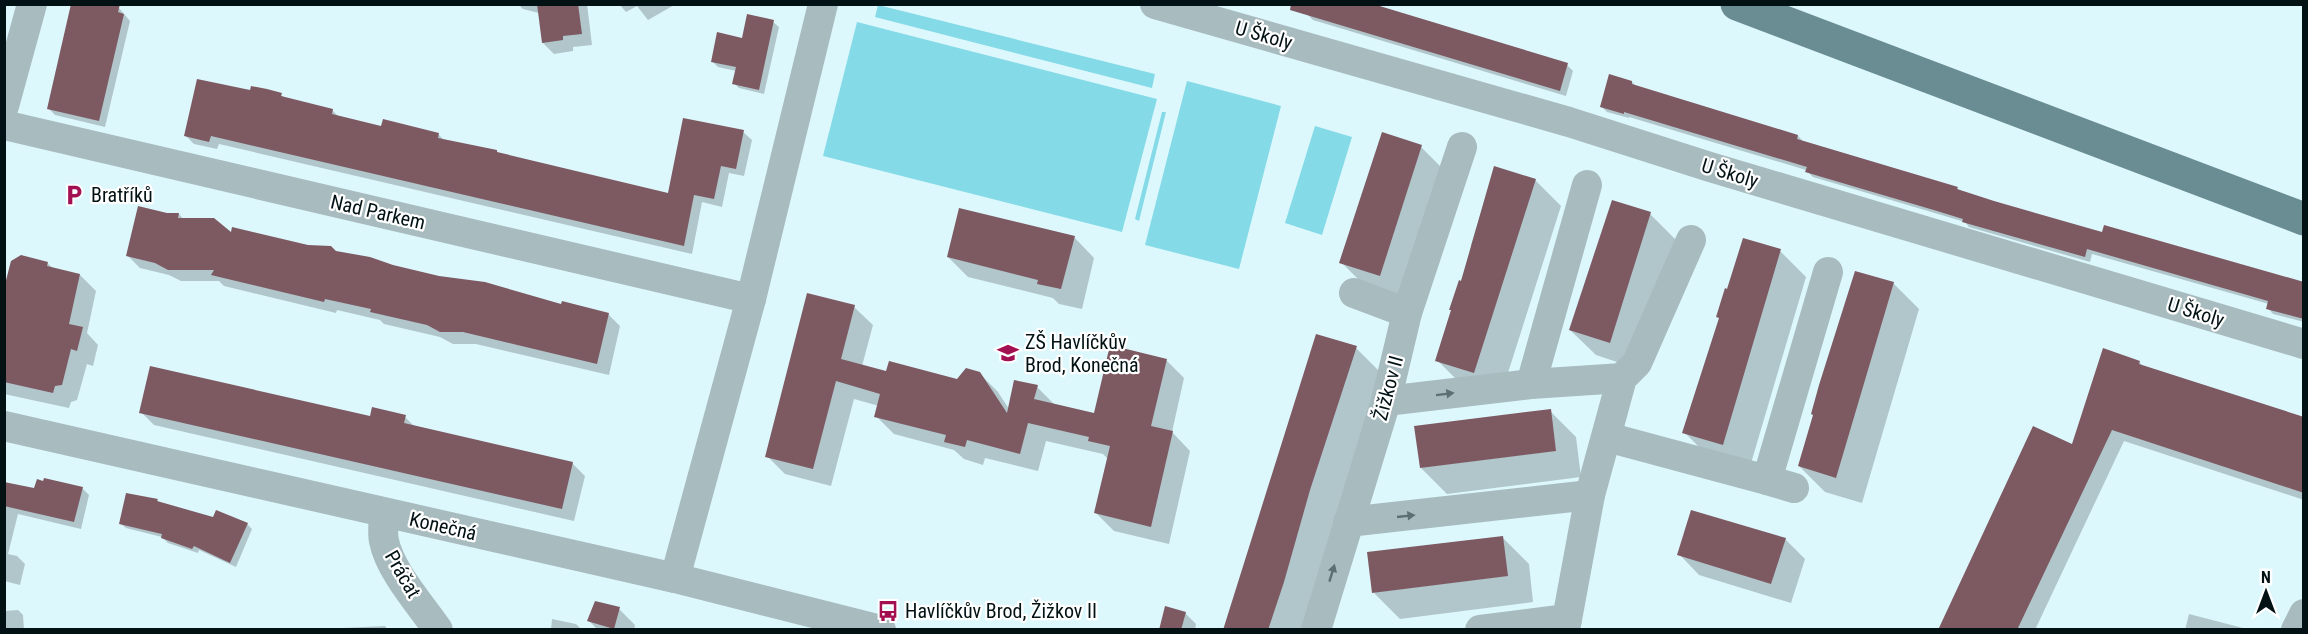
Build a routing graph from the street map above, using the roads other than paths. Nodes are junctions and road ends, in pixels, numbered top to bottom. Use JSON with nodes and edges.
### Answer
{"nodes":[{"id":1,"x":32,"y":4,"type":"edge"},
{"id":2,"x":823,"y":4,"type":"edge"},
{"id":3,"x":1155,"y":4,"type":"edge"},
{"id":4,"x":1737,"y":4,"type":"edge"},
{"id":5,"x":4,"y":106,"type":"edge"},
{"id":6,"x":4,"y":125,"type":"edge"},
{"id":7,"x":1462,"y":147,"type":"dead end"},
{"id":8,"x":1587,"y":185,"type":"dead end"},
{"id":9,"x":2304,"y":219,"type":"edge"},
{"id":10,"x":1691,"y":240,"type":"dead end"},
{"id":11,"x":1828,"y":272,"type":"dead end"},
{"id":12,"x":1354,"y":292,"type":"dead end"},
{"id":13,"x":751,"y":298,"type":"junction"},
{"id":14,"x":1407,"y":313,"type":"junction"},
{"id":15,"x":2304,"y":344,"type":"edge"},
{"id":16,"x":1622,"y":378,"type":"junction"},
{"id":17,"x":1531,"y":384,"type":"junction"},
{"id":18,"x":1386,"y":401,"type":"junction"},
{"id":19,"x":4,"y":426,"type":"edge"},
{"id":20,"x":1607,"y":437,"type":"junction"},
{"id":21,"x":1590,"y":495,"type":"junction"},
{"id":22,"x":384,"y":513,"type":"junction"},
{"id":23,"x":1348,"y":522,"type":"junction"},
{"id":24,"x":675,"y":578,"type":"junction"},
{"id":25,"x":2304,"y":614,"type":"edge"},
{"id":26,"x":1566,"y":624,"type":"edge"},
{"id":27,"x":438,"y":630,"type":"edge"},
{"id":28,"x":881,"y":630,"type":"edge"},
{"id":29,"x":1316,"y":630,"type":"edge"},
{"id":30,"x":1480,"y":630,"type":"edge"},
{"id":31,"x":2296,"y":630,"type":"edge"}],
"edges":[{"from":1,"to":5,"type":"street"},
{"from":2,"to":13,"type":"street"},
{"from":3,"to":15,"type":"street","name":"U Školy"},
{"from":4,"to":9,"type":"main road"},
{"from":6,"to":13,"type":"street","name":"Nad Parkem"},
{"from":7,"to":14,"type":"street","name":"Žižkov II"},
{"from":8,"to":17,"type":"street"},
{"from":10,"to":16,"type":"street"},
{"from":11,"to":20,"type":"street"},
{"from":12,"to":14,"type":"street"},
{"from":13,"to":24,"type":"street"},
{"from":14,"to":18,"type":"street","name":"Žižkov II"},
{"from":16,"to":17,"type":"street"},
{"from":16,"to":20,"type":"street"},
{"from":18,"to":17,"type":"street","one_way":true},
{"from":18,"to":23,"type":"street","name":"Žižkov II"},
{"from":19,"to":22,"type":"street","name":"Konečná"},
{"from":20,"to":21,"type":"street"},
{"from":23,"to":21,"type":"street","one_way":true},
{"from":21,"to":26,"type":"street"},
{"from":22,"to":24,"type":"street","name":"Konečná"},
{"from":22,"to":27,"type":"street","name":"Práčat"},
{"from":29,"to":23,"type":"street","name":"Žižkov II","one_way":true},
{"from":24,"to":28,"type":"street","name":"Konečná"},
{"from":25,"to":31,"type":"street"},
{"from":26,"to":30,"type":"street"}]}
